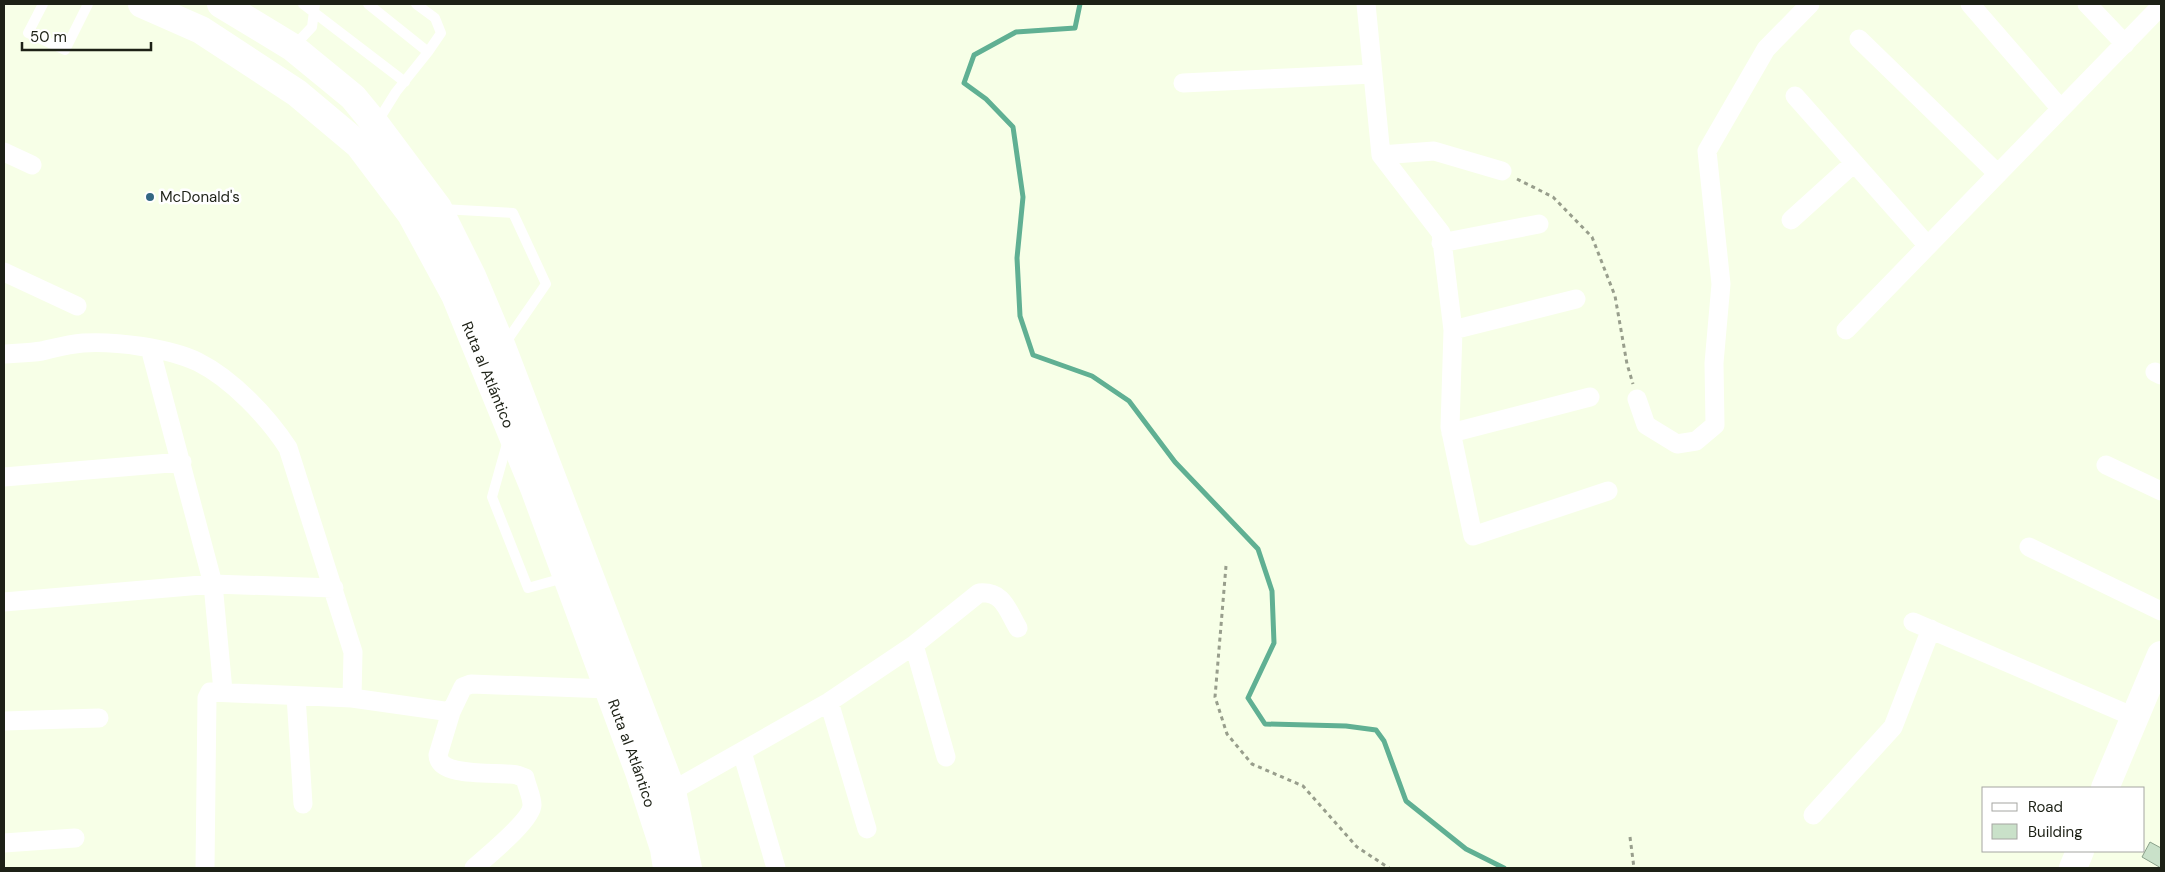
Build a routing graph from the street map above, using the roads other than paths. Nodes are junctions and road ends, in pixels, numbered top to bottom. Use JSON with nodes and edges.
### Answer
{"nodes":[{"id":1,"x":43,"y":4,"type":"edge"},
{"id":2,"x":88,"y":4,"type":"edge"},
{"id":3,"x":142,"y":4,"type":"edge"},
{"id":4,"x":215,"y":4,"type":"edge"},
{"id":5,"x":221,"y":4,"type":"edge"},
{"id":6,"x":303,"y":4,"type":"edge"},
{"id":7,"x":368,"y":4,"type":"edge"},
{"id":8,"x":416,"y":4,"type":"edge"},
{"id":9,"x":1366,"y":4,"type":"edge"},
{"id":10,"x":1810,"y":4,"type":"edge"},
{"id":11,"x":1970,"y":4,"type":"edge"},
{"id":12,"x":2088,"y":4,"type":"edge"},
{"id":13,"x":2161,"y":6,"type":"edge"},
{"id":14,"x":314,"y":8,"type":"edge"},
{"id":15,"x":201,"y":30,"type":"junction"},
{"id":16,"x":1859,"y":39,"type":"dead end"},
{"id":17,"x":2124,"y":44,"type":"junction"},
{"id":18,"x":292,"y":47,"type":"junction"},
{"id":19,"x":428,"y":52,"type":"junction"},
{"id":20,"x":1373,"y":74,"type":"junction"},
{"id":21,"x":405,"y":82,"type":"junction"},
{"id":22,"x":1184,"y":83,"type":"dead end"},
{"id":23,"x":1795,"y":96,"type":"dead end"},
{"id":24,"x":2061,"y":109,"type":"junction"},
{"id":25,"x":376,"y":125,"type":"junction"},
{"id":26,"x":4,"y":152,"type":"edge"},
{"id":27,"x":1381,"y":155,"type":"junction"},
{"id":28,"x":1854,"y":163,"type":"junction"},
{"id":29,"x":32,"y":165,"type":"dead end"},
{"id":30,"x":1502,"y":171,"type":"road end"},
{"id":31,"x":1998,"y":174,"type":"junction"},
{"id":32,"x":438,"y":208,"type":"junction"},
{"id":33,"x":1792,"y":220,"type":"dead end"},
{"id":34,"x":1539,"y":224,"type":"dead end"},
{"id":35,"x":1441,"y":243,"type":"junction"},
{"id":36,"x":1928,"y":246,"type":"junction"},
{"id":37,"x":4,"y":272,"type":"edge"},
{"id":38,"x":1576,"y":299,"type":"dead end"},
{"id":39,"x":77,"y":306,"type":"dead end"},
{"id":40,"x":1453,"y":330,"type":"junction"},
{"id":41,"x":1846,"y":330,"type":"dead end"},
{"id":42,"x":150,"y":348,"type":"junction"},
{"id":43,"x":502,"y":348,"type":"junction"},
{"id":44,"x":4,"y":354,"type":"edge"},
{"id":45,"x":1590,"y":397,"type":"dead end"},
{"id":46,"x":1637,"y":399,"type":"road end"},
{"id":47,"x":511,"y":432,"type":"junction"},
{"id":48,"x":1451,"y":433,"type":"junction"},
{"id":49,"x":182,"y":462,"type":"junction"},
{"id":50,"x":2106,"y":466,"type":"dead end"},
{"id":51,"x":4,"y":477,"type":"edge"},
{"id":52,"x":2161,"y":490,"type":"edge"},
{"id":53,"x":1608,"y":491,"type":"dead end"},
{"id":54,"x":2029,"y":547,"type":"dead end"},
{"id":55,"x":568,"y":576,"type":"junction"},
{"id":56,"x":213,"y":584,"type":"junction"},
{"id":57,"x":334,"y":588,"type":"junction"},
{"id":58,"x":4,"y":602,"type":"edge"},
{"id":59,"x":2161,"y":612,"type":"edge"},
{"id":60,"x":1913,"y":622,"type":"dead end"},
{"id":61,"x":1018,"y":628,"type":"dead end"},
{"id":62,"x":1930,"y":629,"type":"junction"},
{"id":63,"x":914,"y":645,"type":"junction"},
{"id":64,"x":2161,"y":655,"type":"edge"},
{"id":65,"x":609,"y":689,"type":"junction"},
{"id":66,"x":224,"y":691,"type":"junction"},
{"id":67,"x":296,"y":696,"type":"junction"},
{"id":68,"x":352,"y":698,"type":"junction"},
{"id":69,"x":829,"y":702,"type":"junction"},
{"id":70,"x":451,"y":712,"type":"junction"},
{"id":71,"x":2134,"y":717,"type":"junction"},
{"id":72,"x":98,"y":718,"type":"dead end"},
{"id":73,"x":4,"y":721,"type":"edge"},
{"id":74,"x":742,"y":752,"type":"junction"},
{"id":75,"x":946,"y":757,"type":"dead end"},
{"id":76,"x":2105,"y":787,"type":"edge"},
{"id":77,"x":672,"y":792,"type":"junction"},
{"id":78,"x":303,"y":804,"type":"dead end"},
{"id":79,"x":1813,"y":815,"type":"dead end"},
{"id":80,"x":867,"y":829,"type":"dead end"},
{"id":81,"x":75,"y":838,"type":"dead end"},
{"id":82,"x":4,"y":843,"type":"edge"},
{"id":83,"x":2080,"y":852,"type":"edge"},
{"id":84,"x":205,"y":868,"type":"edge"},
{"id":85,"x":474,"y":868,"type":"edge"},
{"id":86,"x":668,"y":868,"type":"edge"},
{"id":87,"x":688,"y":868,"type":"edge"},
{"id":88,"x":776,"y":868,"type":"edge"},
{"id":89,"x":2073,"y":868,"type":"edge"}],
"edges":[{"from":1,"to":2,"type":"lane"},
{"from":3,"to":15,"type":"main road","name":"Ruta al Atlántico"},
{"from":4,"to":15,"type":"main road"},
{"from":5,"to":18,"type":"main road","name":"Ruta al Atlántico"},
{"from":6,"to":14,"type":"lane"},
{"from":7,"to":19,"type":"lane"},
{"from":8,"to":19,"type":"lane"},
{"from":9,"to":20,"type":"street"},
{"from":10,"to":46,"type":"street"},
{"from":11,"to":24,"type":"street"},
{"from":12,"to":17,"type":"street"},
{"from":13,"to":17,"type":"street"},
{"from":14,"to":18,"type":"lane"},
{"from":14,"to":21,"type":"lane"},
{"from":15,"to":47,"type":"main road","name":"Ruta al Atlántico"},
{"from":16,"to":31,"type":"street"},
{"from":17,"to":24,"type":"street"},
{"from":18,"to":25,"type":"main road","name":"Ruta al Atlántico"},
{"from":19,"to":21,"type":"lane"},
{"from":20,"to":22,"type":"street"},
{"from":20,"to":27,"type":"street"},
{"from":21,"to":25,"type":"lane"},
{"from":23,"to":28,"type":"street"},
{"from":24,"to":31,"type":"street"},
{"from":25,"to":32,"type":"main road","name":"Ruta al Atlántico"},
{"from":26,"to":29,"type":"street"},
{"from":27,"to":30,"type":"street"},
{"from":27,"to":35,"type":"street"},
{"from":28,"to":33,"type":"street"},
{"from":28,"to":36,"type":"street"},
{"from":31,"to":36,"type":"street"},
{"from":32,"to":43,"type":"main road","name":"Ruta al Atlántico"},
{"from":32,"to":43,"type":"lane"},
{"from":34,"to":35,"type":"street"},
{"from":35,"to":40,"type":"street"},
{"from":36,"to":41,"type":"street"},
{"from":37,"to":39,"type":"street"},
{"from":38,"to":40,"type":"street"},
{"from":40,"to":48,"type":"street"},
{"from":42,"to":44,"type":"street"},
{"from":42,"to":49,"type":"street"},
{"from":42,"to":57,"type":"street"},
{"from":43,"to":77,"type":"main road","name":"Ruta al Atlántico"},
{"from":45,"to":48,"type":"street"},
{"from":47,"to":55,"type":"main road","name":"Ruta al Atlántico"},
{"from":47,"to":55,"type":"lane"},
{"from":48,"to":53,"type":"street"},
{"from":49,"to":51,"type":"street"},
{"from":49,"to":56,"type":"street"},
{"from":50,"to":52,"type":"street"},
{"from":54,"to":59,"type":"street"},
{"from":55,"to":65,"type":"main road","name":"Ruta al Atlántico"},
{"from":56,"to":57,"type":"street"},
{"from":56,"to":58,"type":"street"},
{"from":56,"to":66,"type":"street"},
{"from":57,"to":68,"type":"street"},
{"from":60,"to":62,"type":"street"},
{"from":61,"to":63,"type":"street"},
{"from":62,"to":71,"type":"street"},
{"from":62,"to":79,"type":"street"},
{"from":63,"to":69,"type":"street"},
{"from":63,"to":75,"type":"street"},
{"from":64,"to":71,"type":"main road"},
{"from":65,"to":70,"type":"street"},
{"from":65,"to":86,"type":"main road","name":"Ruta al Atlántico"},
{"from":66,"to":67,"type":"street"},
{"from":66,"to":84,"type":"street"},
{"from":67,"to":68,"type":"street"},
{"from":67,"to":78,"type":"street"},
{"from":68,"to":70,"type":"street"},
{"from":69,"to":74,"type":"street"},
{"from":69,"to":80,"type":"street"},
{"from":70,"to":85,"type":"street"},
{"from":71,"to":76,"type":"main road"},
{"from":72,"to":73,"type":"street"},
{"from":74,"to":77,"type":"street"},
{"from":74,"to":88,"type":"street"},
{"from":77,"to":87,"type":"main road","name":"Ruta al Atlántico"},
{"from":81,"to":82,"type":"street"},
{"from":83,"to":89,"type":"main road"}]}
